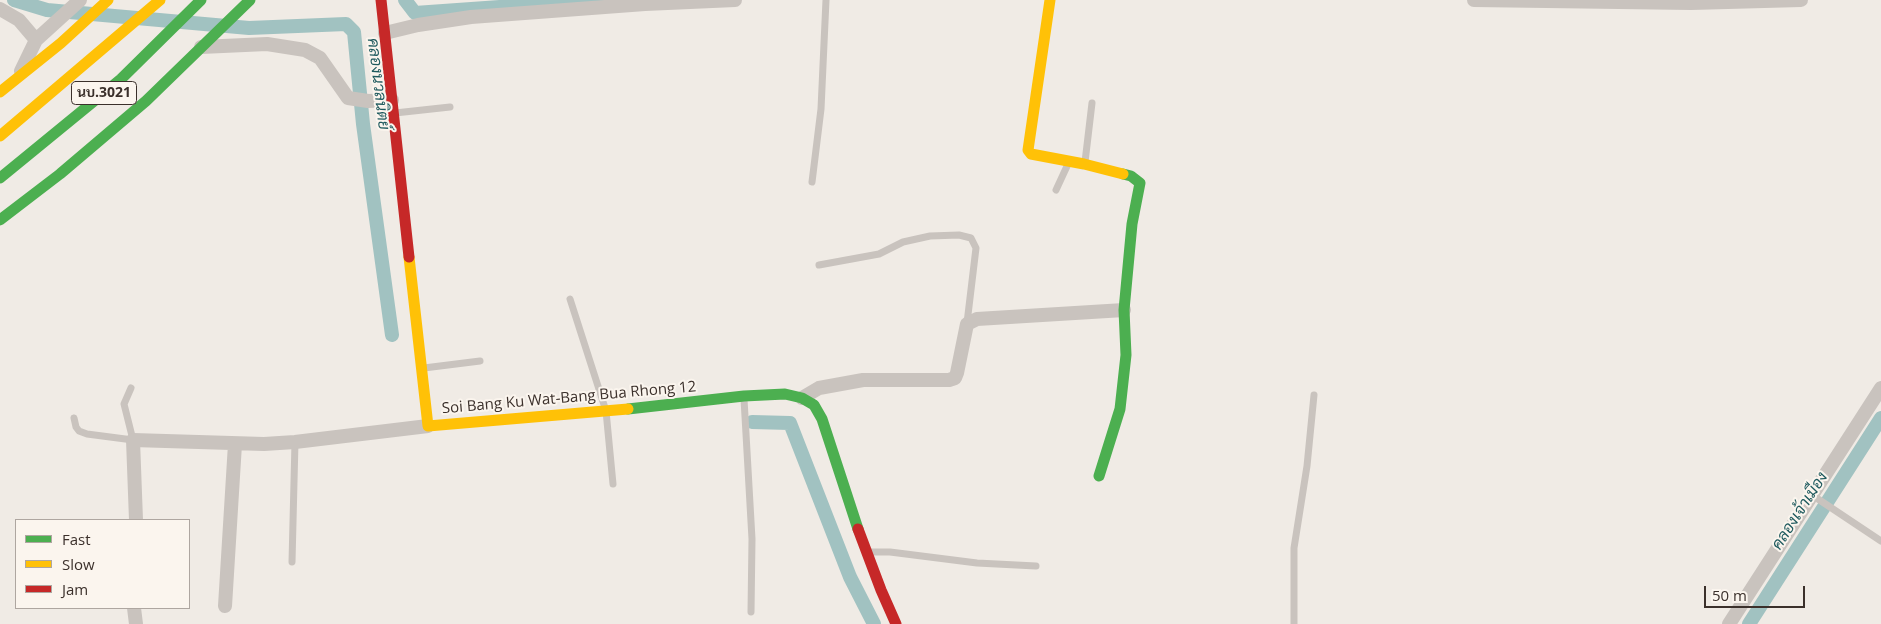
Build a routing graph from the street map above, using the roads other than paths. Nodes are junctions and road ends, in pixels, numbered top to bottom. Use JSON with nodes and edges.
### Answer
{"nodes":[{"id":1,"x":80,"y":0,"type":"edge"},
{"id":2,"x":160,"y":0,"type":"edge"},
{"id":3,"x":201,"y":0,"type":"edge"},
{"id":4,"x":250,"y":0,"type":"edge"},
{"id":5,"x":381,"y":0,"type":"edge"},
{"id":6,"x":735,"y":0,"type":"edge"},
{"id":7,"x":826,"y":0,"type":"edge"},
{"id":8,"x":1050,"y":0,"type":"edge"},
{"id":9,"x":1474,"y":0,"type":"edge"},
{"id":10,"x":1801,"y":0,"type":"edge"},
{"id":11,"x":106,"y":2,"type":"edge"},
{"id":12,"x":646,"y":2,"type":"edge"},
{"id":13,"x":0,"y":9,"type":"edge"},
{"id":14,"x":385,"y":33,"type":"junction"},
{"id":15,"x":37,"y":39,"type":"junction"},
{"id":16,"x":201,"y":47,"type":"junction"},
{"id":17,"x":18,"y":79,"type":"junction"},
{"id":18,"x":0,"y":92,"type":"edge"},
{"id":19,"x":1092,"y":103,"type":"dead end"},
{"id":20,"x":393,"y":107,"type":"junction"},
{"id":21,"x":450,"y":108,"type":"dead end"},
{"id":22,"x":0,"y":136,"type":"edge"},
{"id":23,"x":1069,"y":162,"type":"junction"},
{"id":24,"x":1084,"y":164,"type":"junction"},
{"id":25,"x":0,"y":178,"type":"edge"},
{"id":26,"x":812,"y":182,"type":"dead end"},
{"id":27,"x":1056,"y":190,"type":"dead end"},
{"id":28,"x":0,"y":220,"type":"edge"},
{"id":29,"x":819,"y":264,"type":"dead end"},
{"id":30,"x":570,"y":299,"type":"dead end"},
{"id":31,"x":1124,"y":310,"type":"junction"},
{"id":32,"x":967,"y":324,"type":"junction"},
{"id":33,"x":480,"y":361,"type":"dead end"},
{"id":34,"x":422,"y":368,"type":"junction"},
{"id":35,"x":131,"y":388,"type":"dead end"},
{"id":36,"x":1881,"y":388,"type":"edge"},
{"id":37,"x":1314,"y":395,"type":"dead end"},
{"id":38,"x":744,"y":396,"type":"junction"},
{"id":39,"x":802,"y":398,"type":"junction"},
{"id":40,"x":606,"y":411,"type":"junction"},
{"id":41,"x":74,"y":418,"type":"dead end"},
{"id":42,"x":428,"y":426,"type":"junction"},
{"id":43,"x":133,"y":440,"type":"junction"},
{"id":44,"x":295,"y":442,"type":"junction"},
{"id":45,"x":235,"y":444,"type":"junction"},
{"id":46,"x":1099,"y":476,"type":"dead end"},
{"id":47,"x":613,"y":484,"type":"dead end"},
{"id":48,"x":1816,"y":498,"type":"junction"},
{"id":49,"x":136,"y":519,"type":"edge"},
{"id":50,"x":1881,"y":541,"type":"edge"},
{"id":51,"x":866,"y":552,"type":"junction"},
{"id":52,"x":292,"y":562,"type":"dead end"},
{"id":53,"x":1036,"y":566,"type":"dead end"},
{"id":54,"x":225,"y":606,"type":"dead end"},
{"id":55,"x":134,"y":609,"type":"edge"},
{"id":56,"x":751,"y":612,"type":"dead end"},
{"id":57,"x":136,"y":624,"type":"edge"},
{"id":58,"x":896,"y":624,"type":"edge"},
{"id":59,"x":1294,"y":624,"type":"edge"},
{"id":60,"x":1729,"y":624,"type":"edge"}],
"edges":[{"from":1,"to":15,"type":"street"},
{"from":2,"to":22,"type":"street","number":"นบ.3021"},
{"from":3,"to":25,"type":"street","number":"นบ.3021"},
{"from":4,"to":16,"type":"street"},
{"from":5,"to":14,"type":"street","name":"Soi Bang Ku Wat-Bang Bua Rhong 12"},
{"from":6,"to":12,"type":"street"},
{"from":7,"to":26,"type":"lane"},
{"from":8,"to":23,"type":"street"},
{"from":9,"to":10,"type":"street"},
{"from":11,"to":17,"type":"street"},
{"from":12,"to":14,"type":"street"},
{"from":13,"to":15,"type":"street"},
{"from":14,"to":20,"type":"street","name":"Soi Bang Ku Wat-Bang Bua Rhong 12"},
{"from":15,"to":17,"type":"street"},
{"from":16,"to":20,"type":"street"},
{"from":16,"to":28,"type":"street"},
{"from":17,"to":18,"type":"street"},
{"from":19,"to":24,"type":"lane"},
{"from":20,"to":21,"type":"lane"},
{"from":20,"to":34,"type":"street","name":"Soi Bang Ku Wat-Bang Bua Rhong 12"},
{"from":23,"to":24,"type":"street"},
{"from":23,"to":27,"type":"lane"},
{"from":24,"to":31,"type":"street"},
{"from":29,"to":32,"type":"lane"},
{"from":30,"to":40,"type":"lane"},
{"from":31,"to":32,"type":"street"},
{"from":31,"to":46,"type":"street"},
{"from":32,"to":39,"type":"street"},
{"from":33,"to":34,"type":"lane"},
{"from":34,"to":42,"type":"street","name":"Soi Bang Ku Wat-Bang Bua Rhong 12"},
{"from":35,"to":43,"type":"lane"},
{"from":36,"to":48,"type":"street"},
{"from":37,"to":59,"type":"lane"},
{"from":38,"to":39,"type":"street","name":"Soi Bang Ku Wat-Bang Bua Rhong 12"},
{"from":38,"to":40,"type":"street","name":"Soi Bang Ku Wat-Bang Bua Rhong 12"},
{"from":38,"to":56,"type":"lane"},
{"from":39,"to":51,"type":"street"},
{"from":40,"to":42,"type":"street","name":"Soi Bang Ku Wat-Bang Bua Rhong 12"},
{"from":40,"to":47,"type":"lane"},
{"from":41,"to":43,"type":"lane"},
{"from":42,"to":44,"type":"street"},
{"from":43,"to":45,"type":"street"},
{"from":43,"to":49,"type":"street"},
{"from":44,"to":45,"type":"street"},
{"from":44,"to":52,"type":"lane"},
{"from":45,"to":54,"type":"street"},
{"from":48,"to":50,"type":"lane"},
{"from":48,"to":60,"type":"street"},
{"from":51,"to":53,"type":"lane"},
{"from":51,"to":58,"type":"street"},
{"from":55,"to":57,"type":"street"}]}
